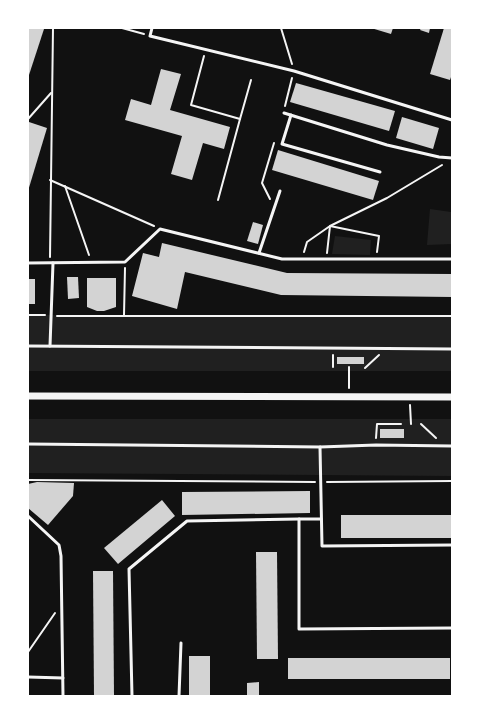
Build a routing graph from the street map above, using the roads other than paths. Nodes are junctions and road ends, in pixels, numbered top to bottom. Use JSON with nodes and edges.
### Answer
{"nodes":[{"id":1,"x":152,"y":28,"type":"edge"},
{"id":2,"x":284,"y":113,"type":"dead end"},
{"id":3,"x":291,"y":115,"type":"junction"},
{"id":4,"x":452,"y":120,"type":"edge"},
{"id":5,"x":452,"y":158,"type":"edge"},
{"id":6,"x":380,"y":172,"type":"dead end"},
{"id":7,"x":280,"y":191,"type":"dead end"},
{"id":8,"x":259,"y":253,"type":"junction"},
{"id":9,"x":452,"y":259,"type":"edge"},
{"id":10,"x":51,"y":262,"type":"junction"},
{"id":11,"x":28,"y":263,"type":"edge"},
{"id":12,"x":28,"y":346,"type":"edge"},
{"id":13,"x":50,"y":346,"type":"junction"},
{"id":14,"x":452,"y":349,"type":"edge"},
{"id":15,"x":28,"y":396,"type":"edge"},
{"id":16,"x":452,"y":397,"type":"edge"},
{"id":17,"x":28,"y":444,"type":"edge"},
{"id":18,"x":452,"y":446,"type":"edge"},
{"id":19,"x":320,"y":447,"type":"junction"},
{"id":20,"x":28,"y":516,"type":"edge"},
{"id":21,"x":299,"y":519,"type":"junction"},
{"id":22,"x":321,"y":519,"type":"junction"},
{"id":23,"x":452,"y":545,"type":"edge"},
{"id":24,"x":452,"y":628,"type":"edge"},
{"id":25,"x":181,"y":643,"type":"dead end"},
{"id":26,"x":28,"y":676,"type":"edge"},
{"id":27,"x":63,"y":678,"type":"junction"},
{"id":28,"x":63,"y":696,"type":"edge"},
{"id":29,"x":132,"y":696,"type":"edge"},
{"id":30,"x":179,"y":696,"type":"edge"}],
"edges":[{"from":1,"to":4,"type":"lane"},
{"from":2,"to":3,"type":"lane"},
{"from":3,"to":5,"type":"lane"},
{"from":3,"to":6,"type":"lane"},
{"from":7,"to":8,"type":"lane"},
{"from":8,"to":9,"type":"lane"},
{"from":8,"to":10,"type":"lane"},
{"from":10,"to":11,"type":"lane"},
{"from":10,"to":13,"type":"lane"},
{"from":12,"to":13,"type":"lane"},
{"from":13,"to":14,"type":"lane"},
{"from":15,"to":16,"type":"street"},
{"from":17,"to":19,"type":"lane"},
{"from":18,"to":19,"type":"lane"},
{"from":19,"to":22,"type":"lane"},
{"from":20,"to":27,"type":"lane"},
{"from":21,"to":22,"type":"lane"},
{"from":21,"to":24,"type":"lane"},
{"from":21,"to":29,"type":"lane"},
{"from":22,"to":23,"type":"lane"},
{"from":25,"to":30,"type":"lane"},
{"from":26,"to":27,"type":"lane"},
{"from":27,"to":28,"type":"lane"}]}
